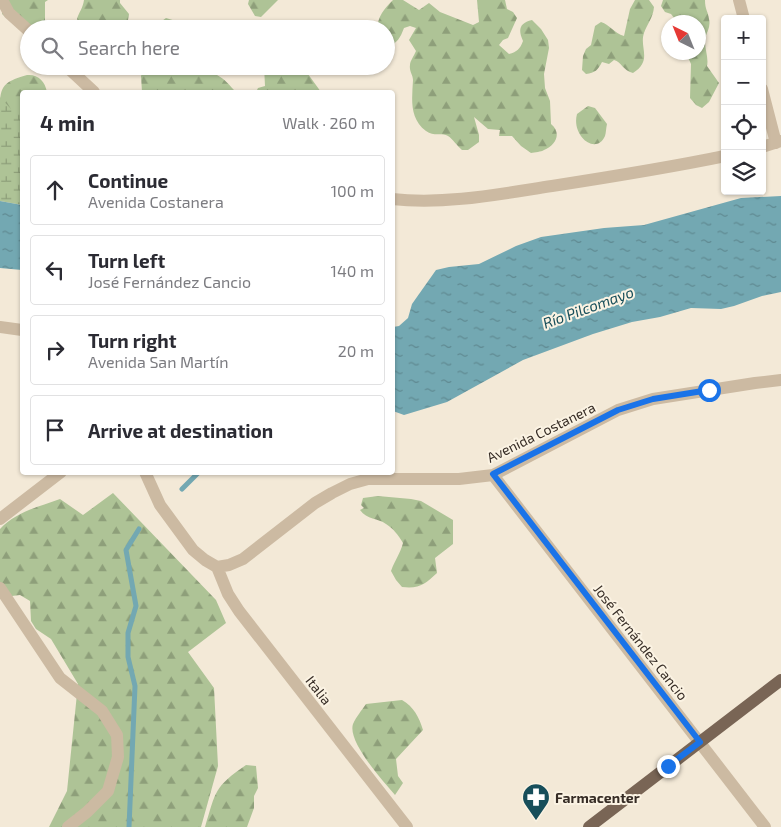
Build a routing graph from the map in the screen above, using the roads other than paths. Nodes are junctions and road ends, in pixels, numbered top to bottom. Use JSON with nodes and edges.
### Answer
{"nodes":[{"id":1,"x":2,"y":0,"type":"edge"},
{"id":2,"x":739,"y":0,"type":"edge"},
{"id":3,"x":743,"y":15,"type":"edge"},
{"id":4,"x":20,"y":23,"type":"edge"},
{"id":5,"x":76,"y":75,"type":"edge"},
{"id":6,"x":92,"y":90,"type":"edge"},
{"id":7,"x":766,"y":101,"type":"edge"},
{"id":8,"x":779,"y":142,"type":"edge"},
{"id":9,"x":766,"y":146,"type":"edge"},
{"id":10,"x":721,"y":157,"type":"edge"},
{"id":11,"x":395,"y":199,"type":"edge"},
{"id":12,"x":0,"y":327,"type":"edge"},
{"id":13,"x":20,"y":330,"type":"edge"},
{"id":14,"x":781,"y":380,"type":"edge"},
{"id":15,"x":493,"y":474,"type":"junction"},
{"id":16,"x":57,"y":475,"type":"edge"},
{"id":17,"x":146,"y":475,"type":"edge"},
{"id":18,"x":0,"y":519,"type":"edge"},
{"id":19,"x":217,"y":567,"type":"junction"},
{"id":20,"x":0,"y":588,"type":"edge"},
{"id":21,"x":781,"y":680,"type":"edge"},
{"id":22,"x":700,"y":742,"type":"junction"},
{"id":23,"x":68,"y":827,"type":"edge"},
{"id":24,"x":407,"y":827,"type":"edge"},
{"id":25,"x":590,"y":827,"type":"edge"},
{"id":26,"x":765,"y":827,"type":"edge"}],
"edges":[{"from":1,"to":4,"type":"street"},
{"from":2,"to":3,"type":"street"},
{"from":5,"to":6,"type":"street"},
{"from":7,"to":8,"type":"street"},
{"from":8,"to":9,"type":"street"},
{"from":10,"to":11,"type":"street"},
{"from":12,"to":13,"type":"street"},
{"from":14,"to":15,"type":"street","name":"Avenida Costanera"},
{"from":15,"to":19,"type":"street","name":"Avenida Costanera"},
{"from":15,"to":22,"type":"street","name":"José Fernández Cancio"},
{"from":16,"to":18,"type":"street"},
{"from":17,"to":19,"type":"street"},
{"from":19,"to":24,"type":"street","name":"Italia"},
{"from":20,"to":23,"type":"street"},
{"from":21,"to":22,"type":"main road"},
{"from":22,"to":25,"type":"main road"},
{"from":22,"to":26,"type":"street","name":"José Fernández Cancio"}]}
